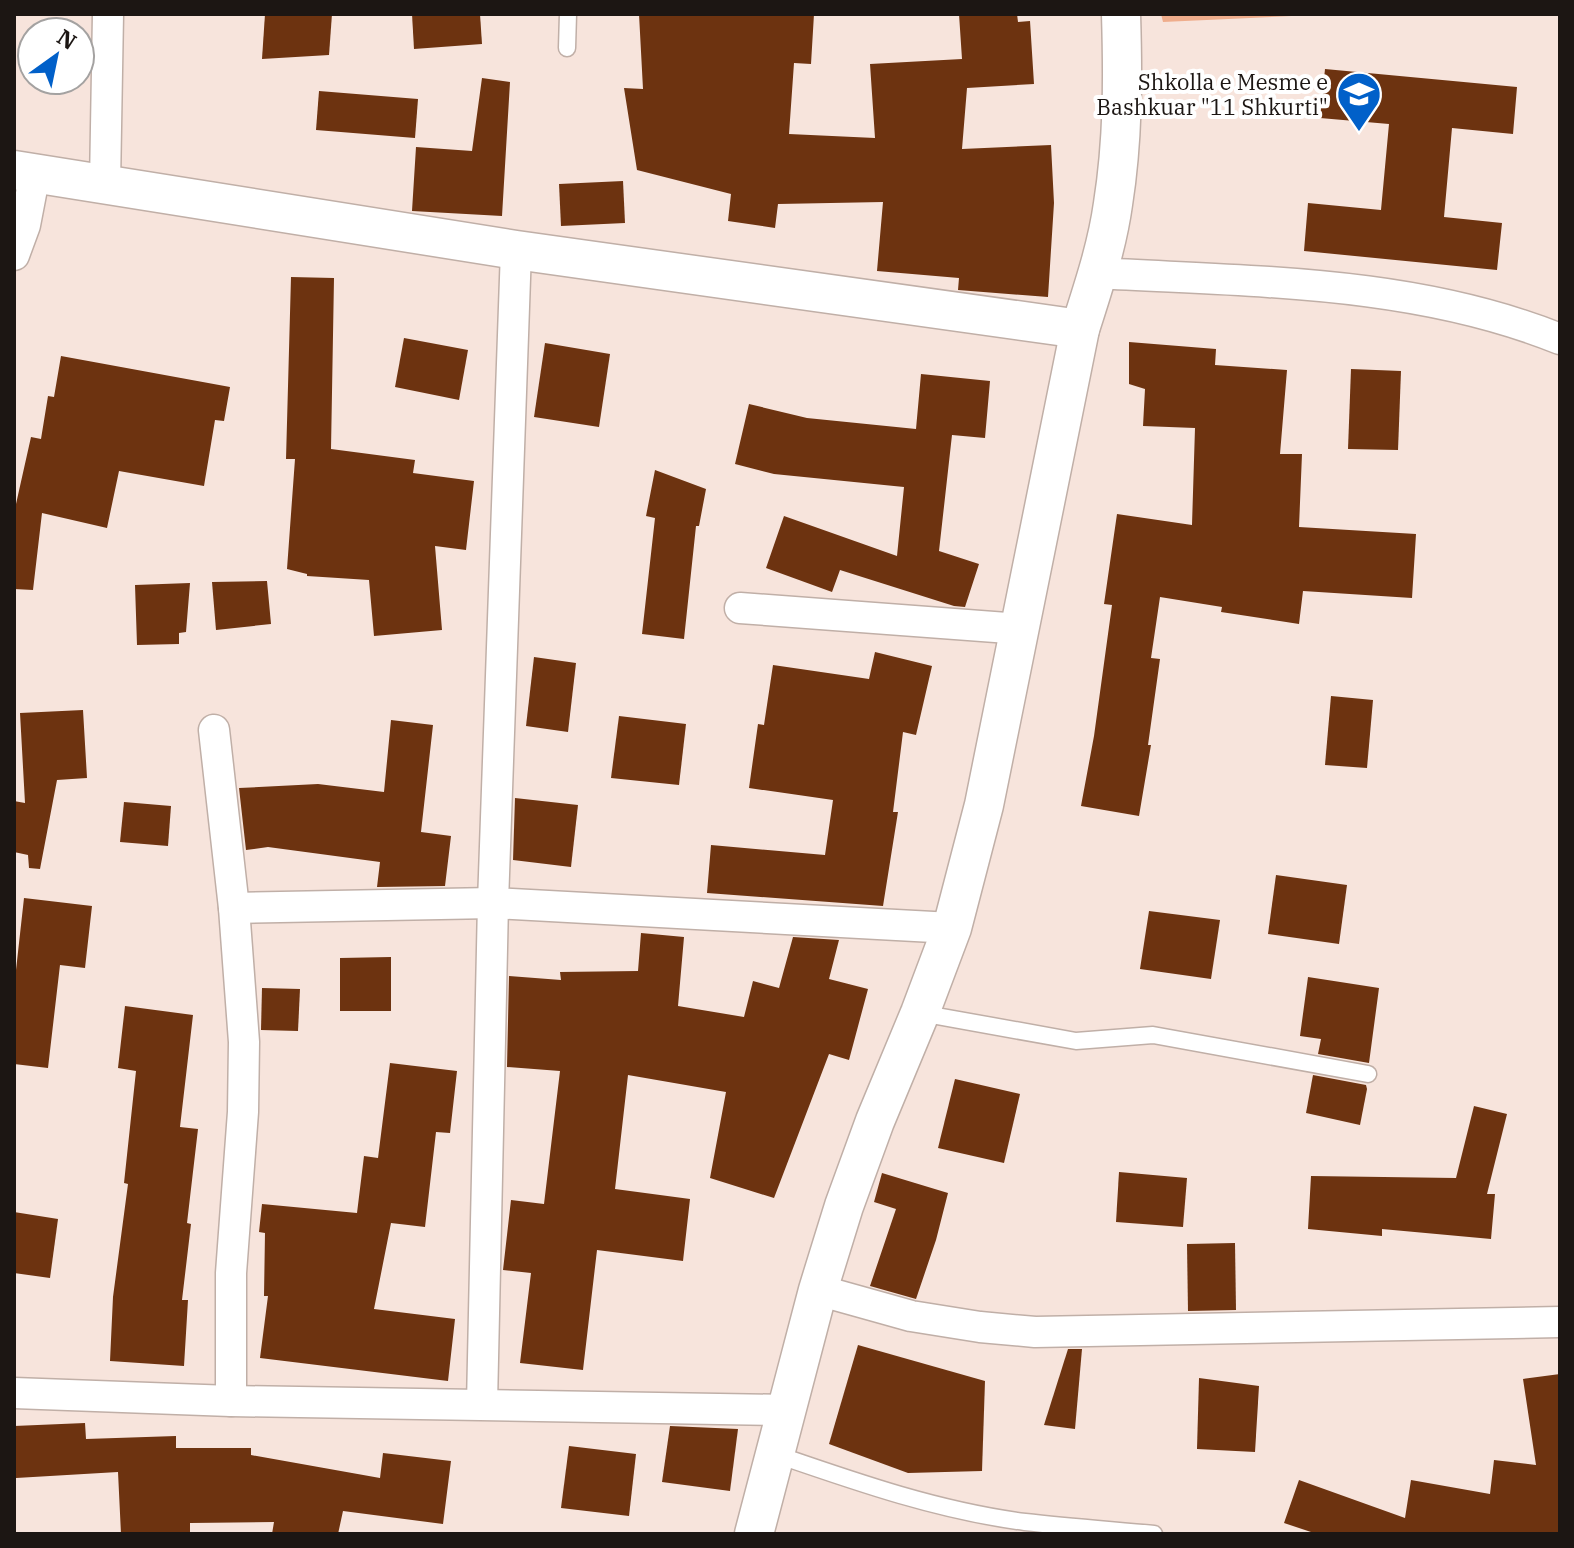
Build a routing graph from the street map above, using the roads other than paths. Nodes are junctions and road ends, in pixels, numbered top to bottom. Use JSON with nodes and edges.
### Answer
{"nodes":[{"id":1,"x":108,"y":14,"type":"edge"},
{"id":2,"x":568,"y":14,"type":"edge"},
{"id":3,"x":1121,"y":14,"type":"edge"},
{"id":4,"x":567,"y":48,"type":"dead end"},
{"id":5,"x":25,"y":172,"type":"edge"},
{"id":6,"x":105,"y":184,"type":"junction"},
{"id":7,"x":516,"y":250,"type":"junction"},
{"id":8,"x":14,"y":255,"type":"edge"},
{"id":9,"x":1097,"y":273,"type":"junction"},
{"id":10,"x":1080,"y":329,"type":"junction"},
{"id":11,"x":1560,"y":339,"type":"edge"},
{"id":12,"x":740,"y":608,"type":"dead end"},
{"id":13,"x":1021,"y":629,"type":"junction"},
{"id":14,"x":214,"y":730,"type":"dead end"},
{"id":15,"x":493,"y":903,"type":"junction"},
{"id":16,"x":234,"y":908,"type":"junction"},
{"id":17,"x":952,"y":928,"type":"junction"},
{"id":18,"x":920,"y":1013,"type":"junction"},
{"id":19,"x":1368,"y":1074,"type":"dead end"},
{"id":20,"x":818,"y":1290,"type":"junction"},
{"id":21,"x":1560,"y":1322,"type":"edge"},
{"id":22,"x":14,"y":1393,"type":"edge"},
{"id":23,"x":231,"y":1401,"type":"junction"},
{"id":24,"x":482,"y":1404,"type":"junction"},
{"id":25,"x":787,"y":1410,"type":"junction"},
{"id":26,"x":775,"y":1454,"type":"junction"},
{"id":27,"x":754,"y":1534,"type":"edge"},
{"id":28,"x":1154,"y":1534,"type":"edge"}],
"edges":[{"from":1,"to":6,"type":"street"},
{"from":2,"to":4,"type":"lane"},
{"from":3,"to":9,"type":"street"},
{"from":5,"to":6,"type":"street"},
{"from":5,"to":8,"type":"street"},
{"from":6,"to":7,"type":"street"},
{"from":7,"to":10,"type":"street"},
{"from":7,"to":15,"type":"street"},
{"from":9,"to":10,"type":"street"},
{"from":9,"to":11,"type":"street"},
{"from":10,"to":13,"type":"street"},
{"from":12,"to":13,"type":"street"},
{"from":13,"to":17,"type":"street"},
{"from":14,"to":16,"type":"street"},
{"from":15,"to":16,"type":"street"},
{"from":15,"to":17,"type":"street"},
{"from":15,"to":24,"type":"street"},
{"from":16,"to":23,"type":"street"},
{"from":17,"to":18,"type":"street"},
{"from":18,"to":19,"type":"lane"},
{"from":18,"to":20,"type":"street"},
{"from":20,"to":21,"type":"street"},
{"from":20,"to":25,"type":"street"},
{"from":22,"to":23,"type":"street"},
{"from":23,"to":24,"type":"street"},
{"from":24,"to":25,"type":"street"},
{"from":25,"to":26,"type":"street"},
{"from":26,"to":27,"type":"street"},
{"from":26,"to":28,"type":"lane"}]}
